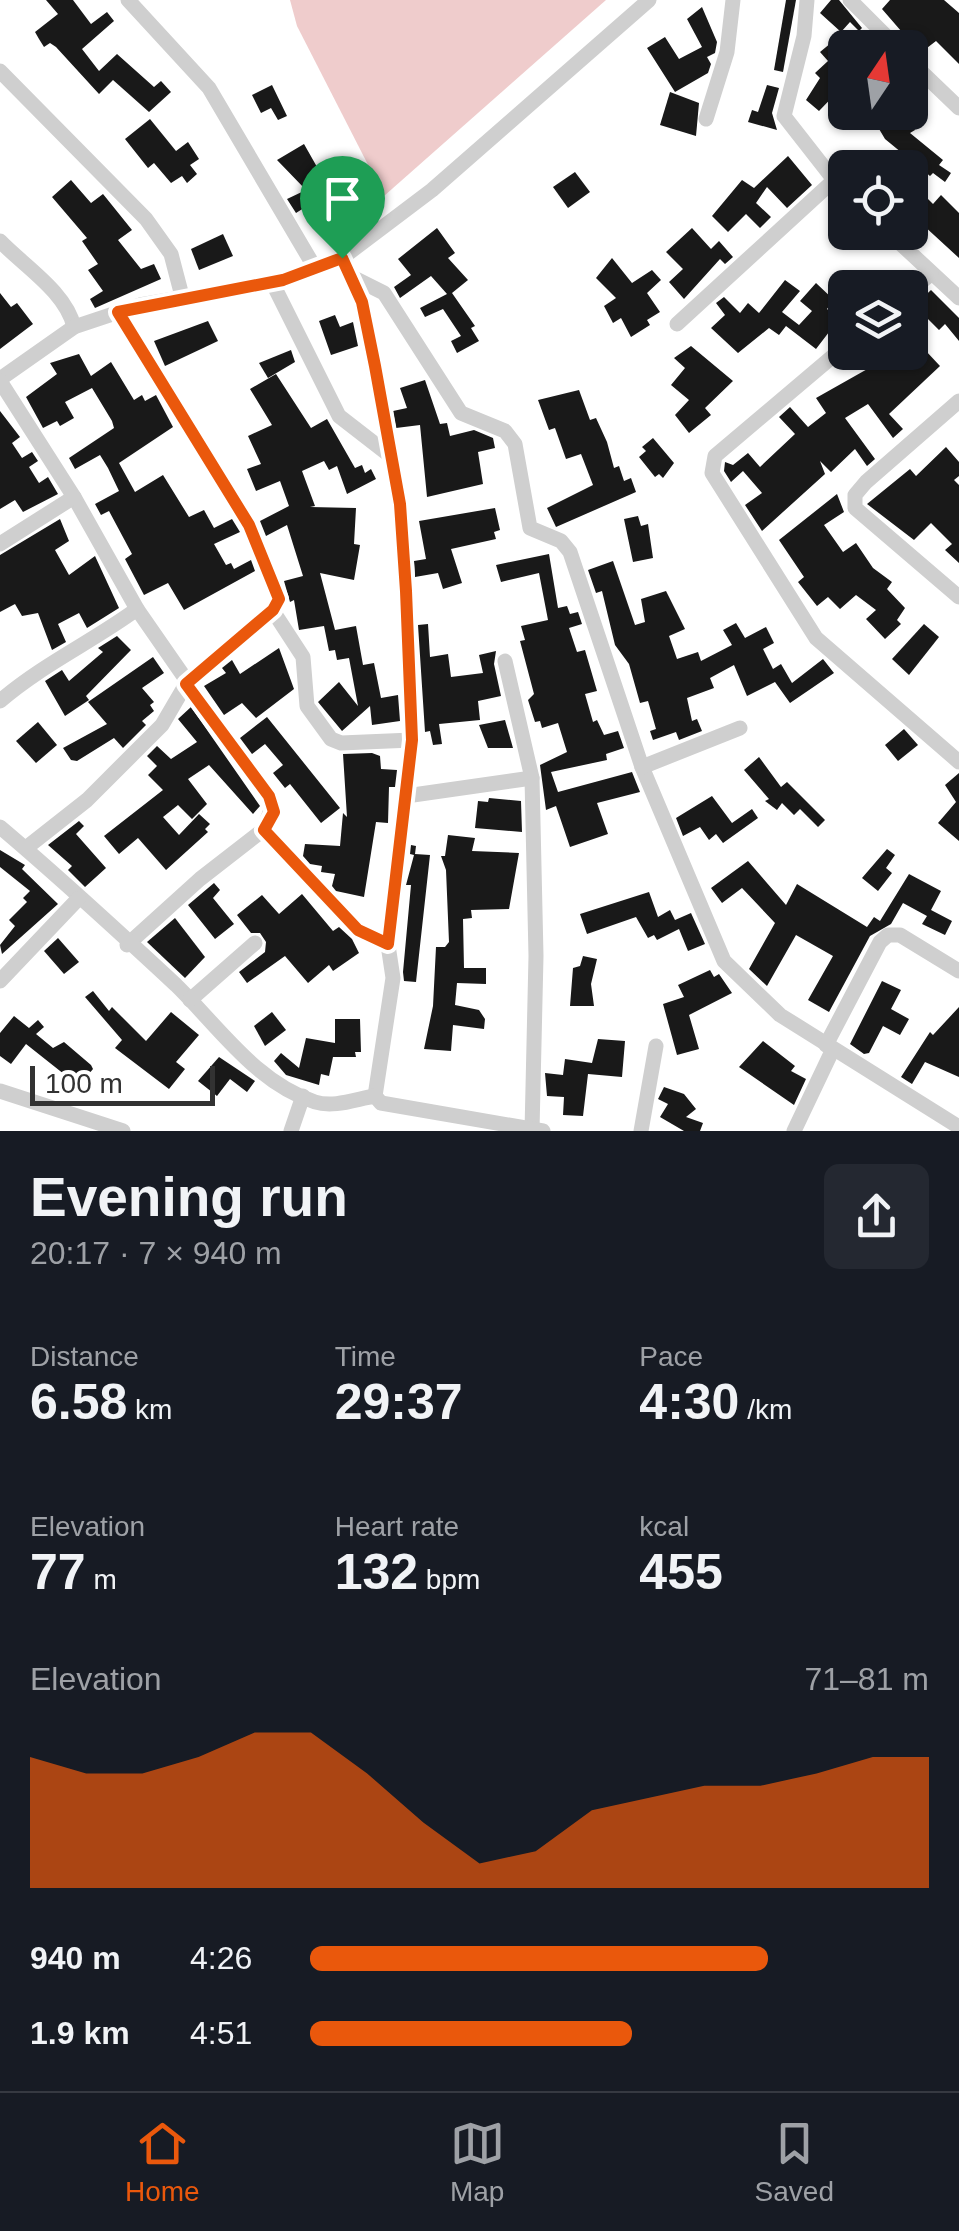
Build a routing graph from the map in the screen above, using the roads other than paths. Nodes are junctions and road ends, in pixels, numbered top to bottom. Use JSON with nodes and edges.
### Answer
{"nodes":[{"id":1,"x":128,"y":0,"type":"edge"},
{"id":2,"x":649,"y":0,"type":"edge"},
{"id":3,"x":733,"y":0,"type":"edge"},
{"id":4,"x":807,"y":0,"type":"edge"},
{"id":5,"x":850,"y":0,"type":"edge"},
{"id":6,"x":880,"y":30,"type":"edge"},
{"id":7,"x":0,"y":71,"type":"edge"},
{"id":8,"x":928,"y":78,"type":"edge"},
{"id":9,"x":959,"y":108,"type":"edge"},
{"id":10,"x":706,"y":119,"type":"dead end"},
{"id":11,"x":828,"y":176,"type":"edge"},
{"id":12,"x":828,"y":186,"type":"edge"},
{"id":13,"x":0,"y":241,"type":"edge"},
{"id":14,"x":906,"y":250,"type":"edge"},
{"id":15,"x":342,"y":258,"type":"junction"},
{"id":16,"x":315,"y":268,"type":"junction"},
{"id":17,"x":930,"y":274,"type":"joint"},
{"id":18,"x":354,"y":278,"type":"junction"},
{"id":19,"x":272,"y":282,"type":"junction"},
{"id":20,"x":182,"y":296,"type":"junction"},
{"id":21,"x":959,"y":298,"type":"edge"},
{"id":22,"x":118,"y":312,"type":"junction"},
{"id":23,"x":677,"y":324,"type":"dead end"},
{"id":24,"x":74,"y":327,"type":"junction"},
{"id":25,"x":828,"y":360,"type":"edge"},
{"id":26,"x":0,"y":380,"type":"edge"},
{"id":27,"x":957,"y":409,"type":"edge"},
{"id":28,"x":388,"y":454,"type":"junction"},
{"id":29,"x":74,"y":496,"type":"junction"},
{"id":30,"x":0,"y":544,"type":"edge"},
{"id":31,"x":959,"y":598,"type":"edge"},
{"id":32,"x":137,"y":609,"type":"junction"},
{"id":33,"x":273,"y":610,"type":"junction"},
{"id":34,"x":505,"y":661,"type":"dead end"},
{"id":35,"x":186,"y":684,"type":"junction"},
{"id":36,"x":0,"y":700,"type":"edge"},
{"id":37,"x":740,"y":728,"type":"dead end"},
{"id":38,"x":412,"y":740,"type":"junction"},
{"id":39,"x":959,"y":762,"type":"edge"},
{"id":40,"x":642,"y":767,"type":"junction"},
{"id":41,"x":532,"y":778,"type":"junction"},
{"id":42,"x":406,"y":796,"type":"junction"},
{"id":43,"x":0,"y":827,"type":"edge"},
{"id":44,"x":264,"y":830,"type":"junction"},
{"id":45,"x":26,"y":848,"type":"junction"},
{"id":46,"x":78,"y":899,"type":"junction"},
{"id":47,"x":254,"y":942,"type":"dead end"},
{"id":48,"x":127,"y":944,"type":"junction"},
{"id":49,"x":388,"y":944,"type":"junction"},
{"id":50,"x":959,"y":971,"type":"edge"},
{"id":51,"x":0,"y":980,"type":"edge"},
{"id":52,"x":190,"y":1000,"type":"junction"},
{"id":53,"x":656,"y":1046,"type":"dead end"},
{"id":54,"x":830,"y":1047,"type":"junction"},
{"id":55,"x":0,"y":1091,"type":"edge"},
{"id":56,"x":303,"y":1096,"type":"junction"},
{"id":57,"x":375,"y":1096,"type":"junction"},
{"id":58,"x":959,"y":1126,"type":"edge"},
{"id":59,"x":123,"y":1131,"type":"edge"},
{"id":60,"x":292,"y":1131,"type":"edge"},
{"id":61,"x":532,"y":1131,"type":"edge"},
{"id":62,"x":543,"y":1131,"type":"edge"},
{"id":63,"x":641,"y":1131,"type":"edge"},
{"id":64,"x":794,"y":1131,"type":"edge"}],
"edges":[{"from":1,"to":16,"type":"street"},
{"from":2,"to":15,"type":"street"},
{"from":3,"to":10,"type":"street"},
{"from":4,"to":11,"type":"street"},
{"from":5,"to":6,"type":"street"},
{"from":7,"to":20,"type":"street"},
{"from":8,"to":9,"type":"street"},
{"from":12,"to":23,"type":"street"},
{"from":13,"to":24,"type":"street"},
{"from":14,"to":17,"type":"street"},
{"from":15,"to":16,"type":"street"},
{"from":15,"to":18,"type":"street"},
{"from":16,"to":19,"type":"street"},
{"from":17,"to":21,"type":"street"},
{"from":18,"to":28,"type":"street"},
{"from":18,"to":40,"type":"street"},
{"from":19,"to":20,"type":"street"},
{"from":19,"to":28,"type":"street"},
{"from":20,"to":22,"type":"street"},
{"from":22,"to":24,"type":"street"},
{"from":22,"to":33,"type":"street"},
{"from":24,"to":26,"type":"street"},
{"from":25,"to":39,"type":"street"},
{"from":26,"to":29,"type":"street"},
{"from":27,"to":31,"type":"street"},
{"from":28,"to":38,"type":"street"},
{"from":29,"to":30,"type":"street"},
{"from":29,"to":32,"type":"street"},
{"from":32,"to":35,"type":"street"},
{"from":32,"to":36,"type":"street"},
{"from":33,"to":35,"type":"street"},
{"from":33,"to":38,"type":"street"},
{"from":34,"to":41,"type":"street"},
{"from":35,"to":44,"type":"street"},
{"from":35,"to":45,"type":"street"},
{"from":37,"to":40,"type":"street"},
{"from":38,"to":42,"type":"street"},
{"from":40,"to":54,"type":"street"},
{"from":41,"to":42,"type":"street"},
{"from":41,"to":61,"type":"street"},
{"from":42,"to":49,"type":"street"},
{"from":43,"to":45,"type":"street"},
{"from":44,"to":48,"type":"street"},
{"from":44,"to":49,"type":"street"},
{"from":45,"to":46,"type":"street"},
{"from":46,"to":48,"type":"street"},
{"from":46,"to":51,"type":"street"},
{"from":47,"to":52,"type":"street"},
{"from":48,"to":52,"type":"street"},
{"from":49,"to":57,"type":"street"},
{"from":50,"to":54,"type":"street"},
{"from":52,"to":56,"type":"street"},
{"from":53,"to":63,"type":"street"},
{"from":54,"to":58,"type":"street"},
{"from":54,"to":64,"type":"street"},
{"from":55,"to":59,"type":"street"},
{"from":56,"to":57,"type":"street"},
{"from":56,"to":60,"type":"street"},
{"from":57,"to":61,"type":"street"},
{"from":61,"to":62,"type":"street"}]}
